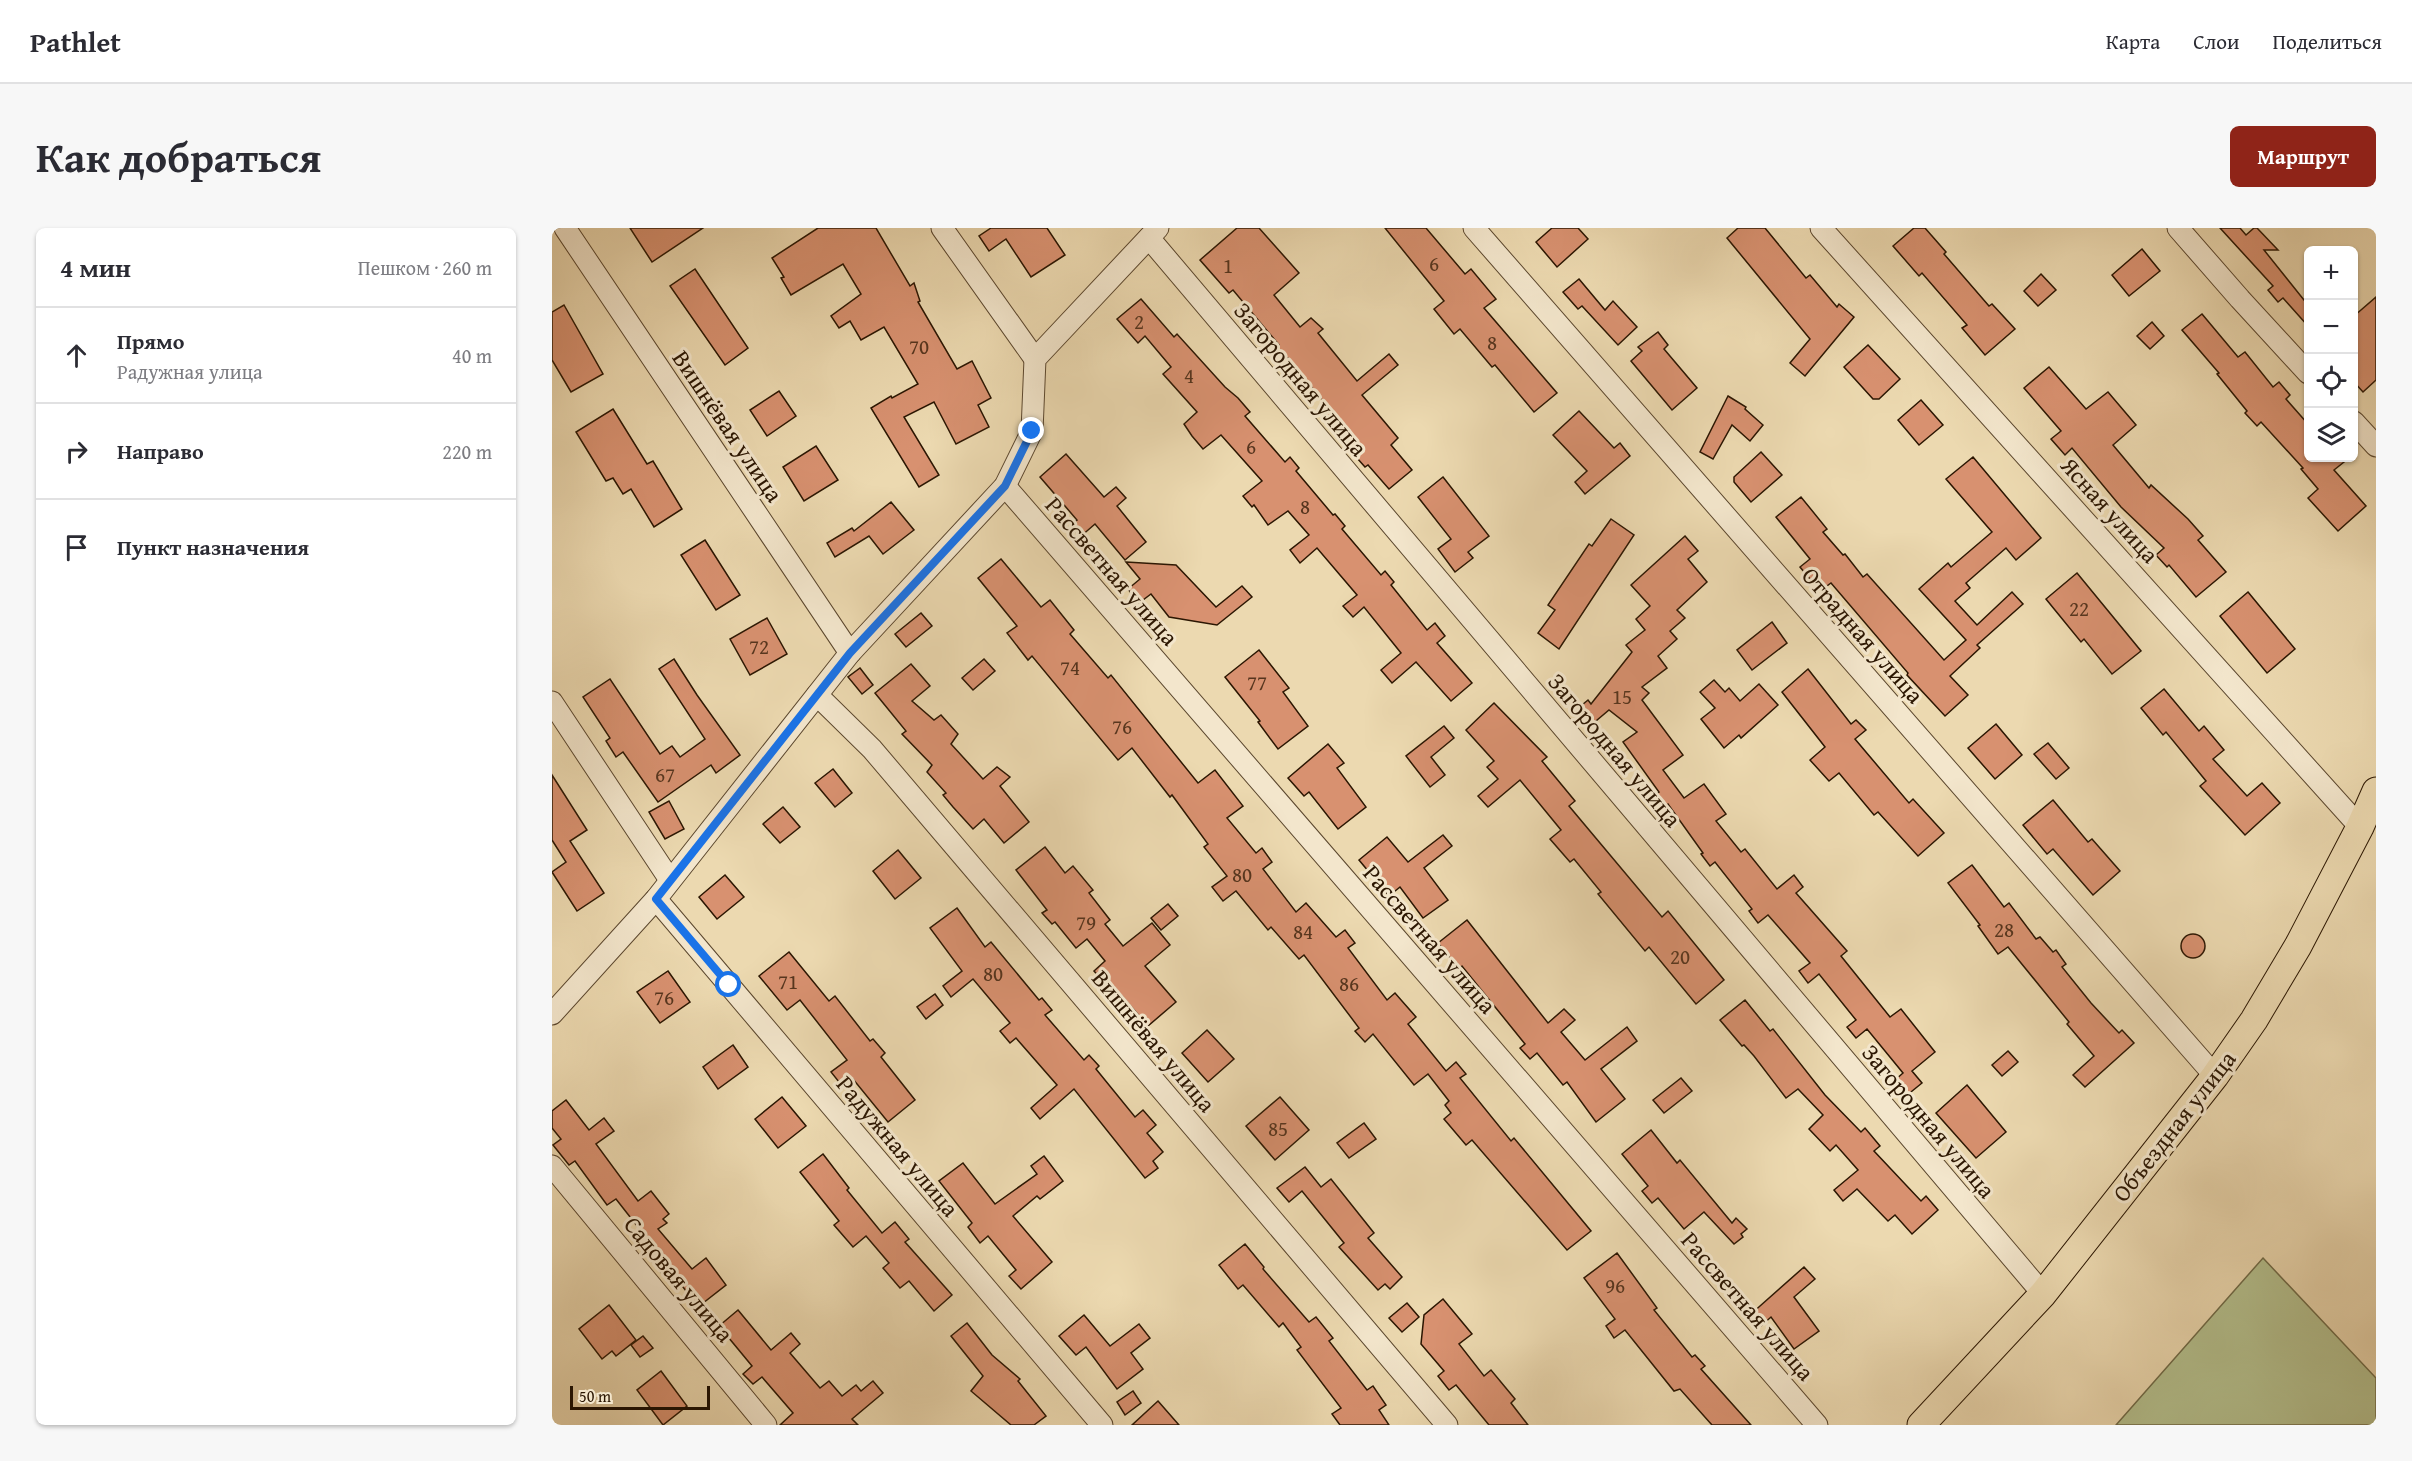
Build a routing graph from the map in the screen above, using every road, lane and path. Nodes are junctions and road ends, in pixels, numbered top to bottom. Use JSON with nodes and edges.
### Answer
{"nodes":[{"id":1,"x":565,"y":228,"type":"edge"},
{"id":2,"x":942,"y":228,"type":"edge"},
{"id":3,"x":1474,"y":228,"type":"edge"},
{"id":4,"x":1821,"y":228,"type":"edge"},
{"id":5,"x":2178,"y":228,"type":"edge"},
{"id":6,"x":1153,"y":233,"type":"edge"},
{"id":7,"x":1035,"y":359,"type":"junction"},
{"id":8,"x":2304,"y":370,"type":"edge"},
{"id":9,"x":2358,"y":426,"type":"edge"},
{"id":10,"x":2376,"y":446,"type":"edge"},
{"id":11,"x":1005,"y":486,"type":"junction"},
{"id":12,"x":850,"y":653,"type":"junction"},
{"id":13,"x":817,"y":695,"type":"junction"},
{"id":14,"x":552,"y":702,"type":"edge"},
{"id":15,"x":2376,"y":791,"type":"edge"},
{"id":16,"x":2360,"y":827,"type":"junction"},
{"id":17,"x":670,"y":880,"type":"junction"},
{"id":18,"x":656,"y":899,"type":"junction"},
{"id":19,"x":552,"y":1014,"type":"edge"},
{"id":20,"x":2215,"y":1076,"type":"junction"},
{"id":21,"x":552,"y":1166,"type":"edge"},
{"id":22,"x":2043,"y":1294,"type":"junction"},
{"id":23,"x":766,"y":1425,"type":"edge"},
{"id":24,"x":1102,"y":1425,"type":"edge"},
{"id":25,"x":1447,"y":1425,"type":"edge"},
{"id":26,"x":1817,"y":1425,"type":"edge"},
{"id":27,"x":1921,"y":1425,"type":"edge"}],
"edges":[{"from":1,"to":12,"type":"street","name":"Вишнёвая улица"},
{"from":2,"to":7,"type":"street"},
{"from":3,"to":20,"type":"street","name":"Отрадная улица"},
{"from":4,"to":16,"type":"street","name":"Ясная улица"},
{"from":5,"to":8,"type":"street"},
{"from":6,"to":7,"type":"street"},
{"from":6,"to":22,"type":"street","name":"Загородная улица"},
{"from":7,"to":11,"type":"street"},
{"from":9,"to":10,"type":"street"},
{"from":11,"to":12,"type":"street"},
{"from":11,"to":26,"type":"street","name":"Рассветная улица"},
{"from":12,"to":13,"type":"street"},
{"from":13,"to":17,"type":"street"},
{"from":13,"to":25,"type":"street","name":"Вишнёвая улица"},
{"from":14,"to":17,"type":"street"},
{"from":15,"to":16,"type":"main road","name":"Объездная улица"},
{"from":16,"to":20,"type":"main road","name":"Объездная улица"},
{"from":17,"to":18,"type":"street"},
{"from":18,"to":19,"type":"street"},
{"from":18,"to":24,"type":"street","name":"Радужная улица"},
{"from":20,"to":22,"type":"main road","name":"Объездная улица"},
{"from":21,"to":23,"type":"street","name":"Садовая улица"},
{"from":22,"to":27,"type":"main road","name":"Объездная улица"}]}
